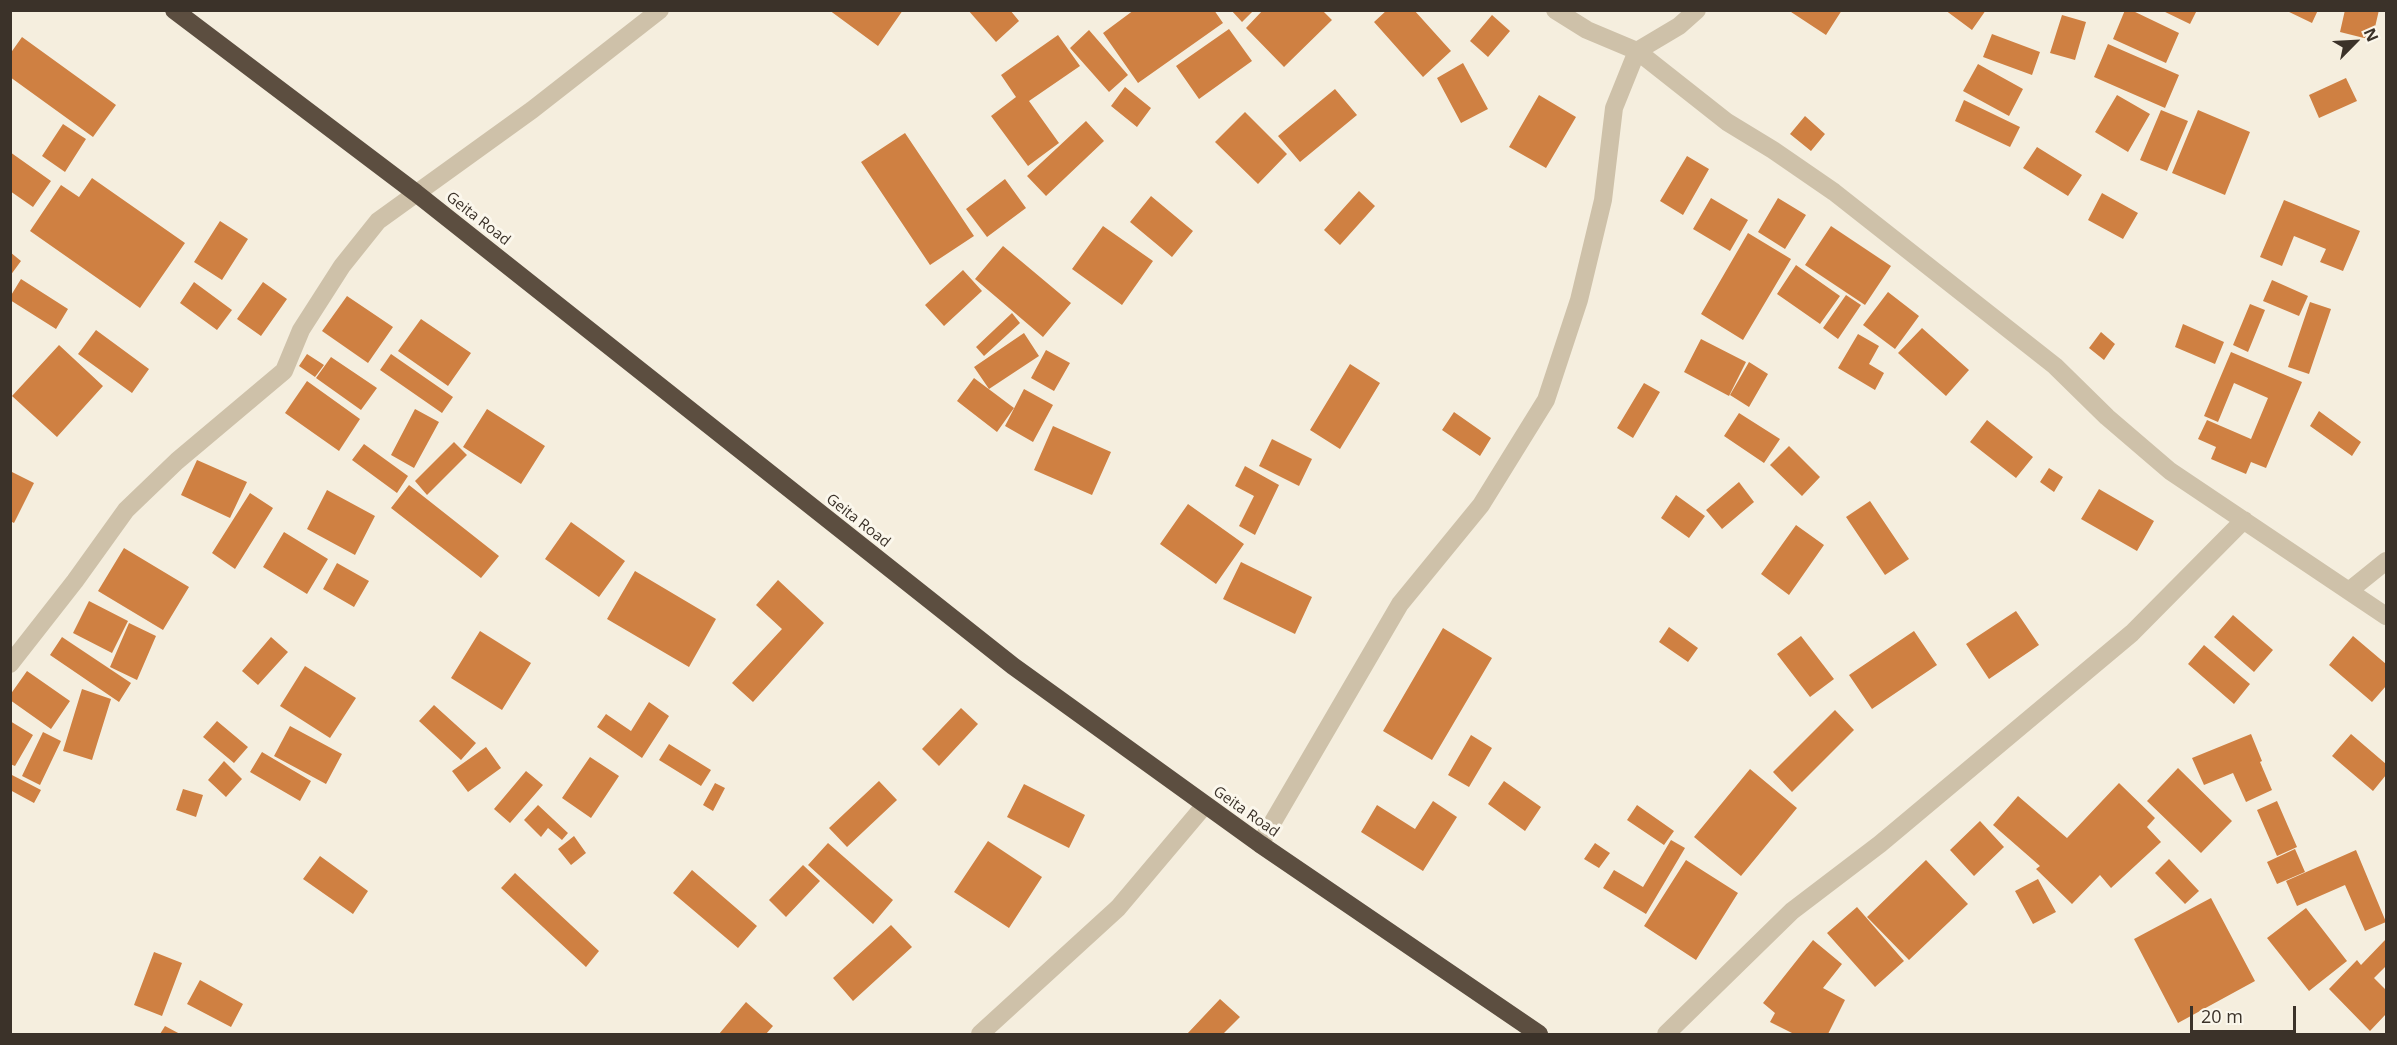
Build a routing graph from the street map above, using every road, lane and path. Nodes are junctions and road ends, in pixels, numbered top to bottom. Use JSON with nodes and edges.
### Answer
{"nodes":[{"id":1,"x":174,"y":10,"type":"edge"},
{"id":2,"x":660,"y":10,"type":"edge"},
{"id":3,"x":1555,"y":10,"type":"edge"},
{"id":4,"x":1698,"y":10,"type":"edge"},
{"id":5,"x":1637,"y":51,"type":"junction"},
{"id":6,"x":416,"y":193,"type":"junction"},
{"id":7,"x":2244,"y":520,"type":"junction"},
{"id":8,"x":2386,"y":561,"type":"edge"},
{"id":9,"x":2350,"y":590,"type":"junction"},
{"id":10,"x":2386,"y":616,"type":"edge"},
{"id":11,"x":10,"y":664,"type":"edge"},
{"id":12,"x":1205,"y":805,"type":"junction"},
{"id":13,"x":1260,"y":844,"type":"junction"},
{"id":14,"x":980,"y":1035,"type":"edge"},
{"id":15,"x":1539,"y":1035,"type":"edge"},
{"id":16,"x":1666,"y":1035,"type":"edge"}],
"edges":[{"from":1,"to":6,"type":"highway","name":"Geita Road"},
{"from":2,"to":6,"type":"street"},
{"from":3,"to":5,"type":"street"},
{"from":4,"to":5,"type":"street"},
{"from":5,"to":7,"type":"street"},
{"from":5,"to":13,"type":"street"},
{"from":6,"to":11,"type":"street"},
{"from":6,"to":12,"type":"highway","name":"Geita Road"},
{"from":7,"to":9,"type":"street"},
{"from":7,"to":16,"type":"street"},
{"from":8,"to":9,"type":"street"},
{"from":9,"to":10,"type":"street"},
{"from":12,"to":13,"type":"highway","name":"Geita Road"},
{"from":12,"to":14,"type":"street"},
{"from":13,"to":15,"type":"highway","name":"Geita Road"}]}
